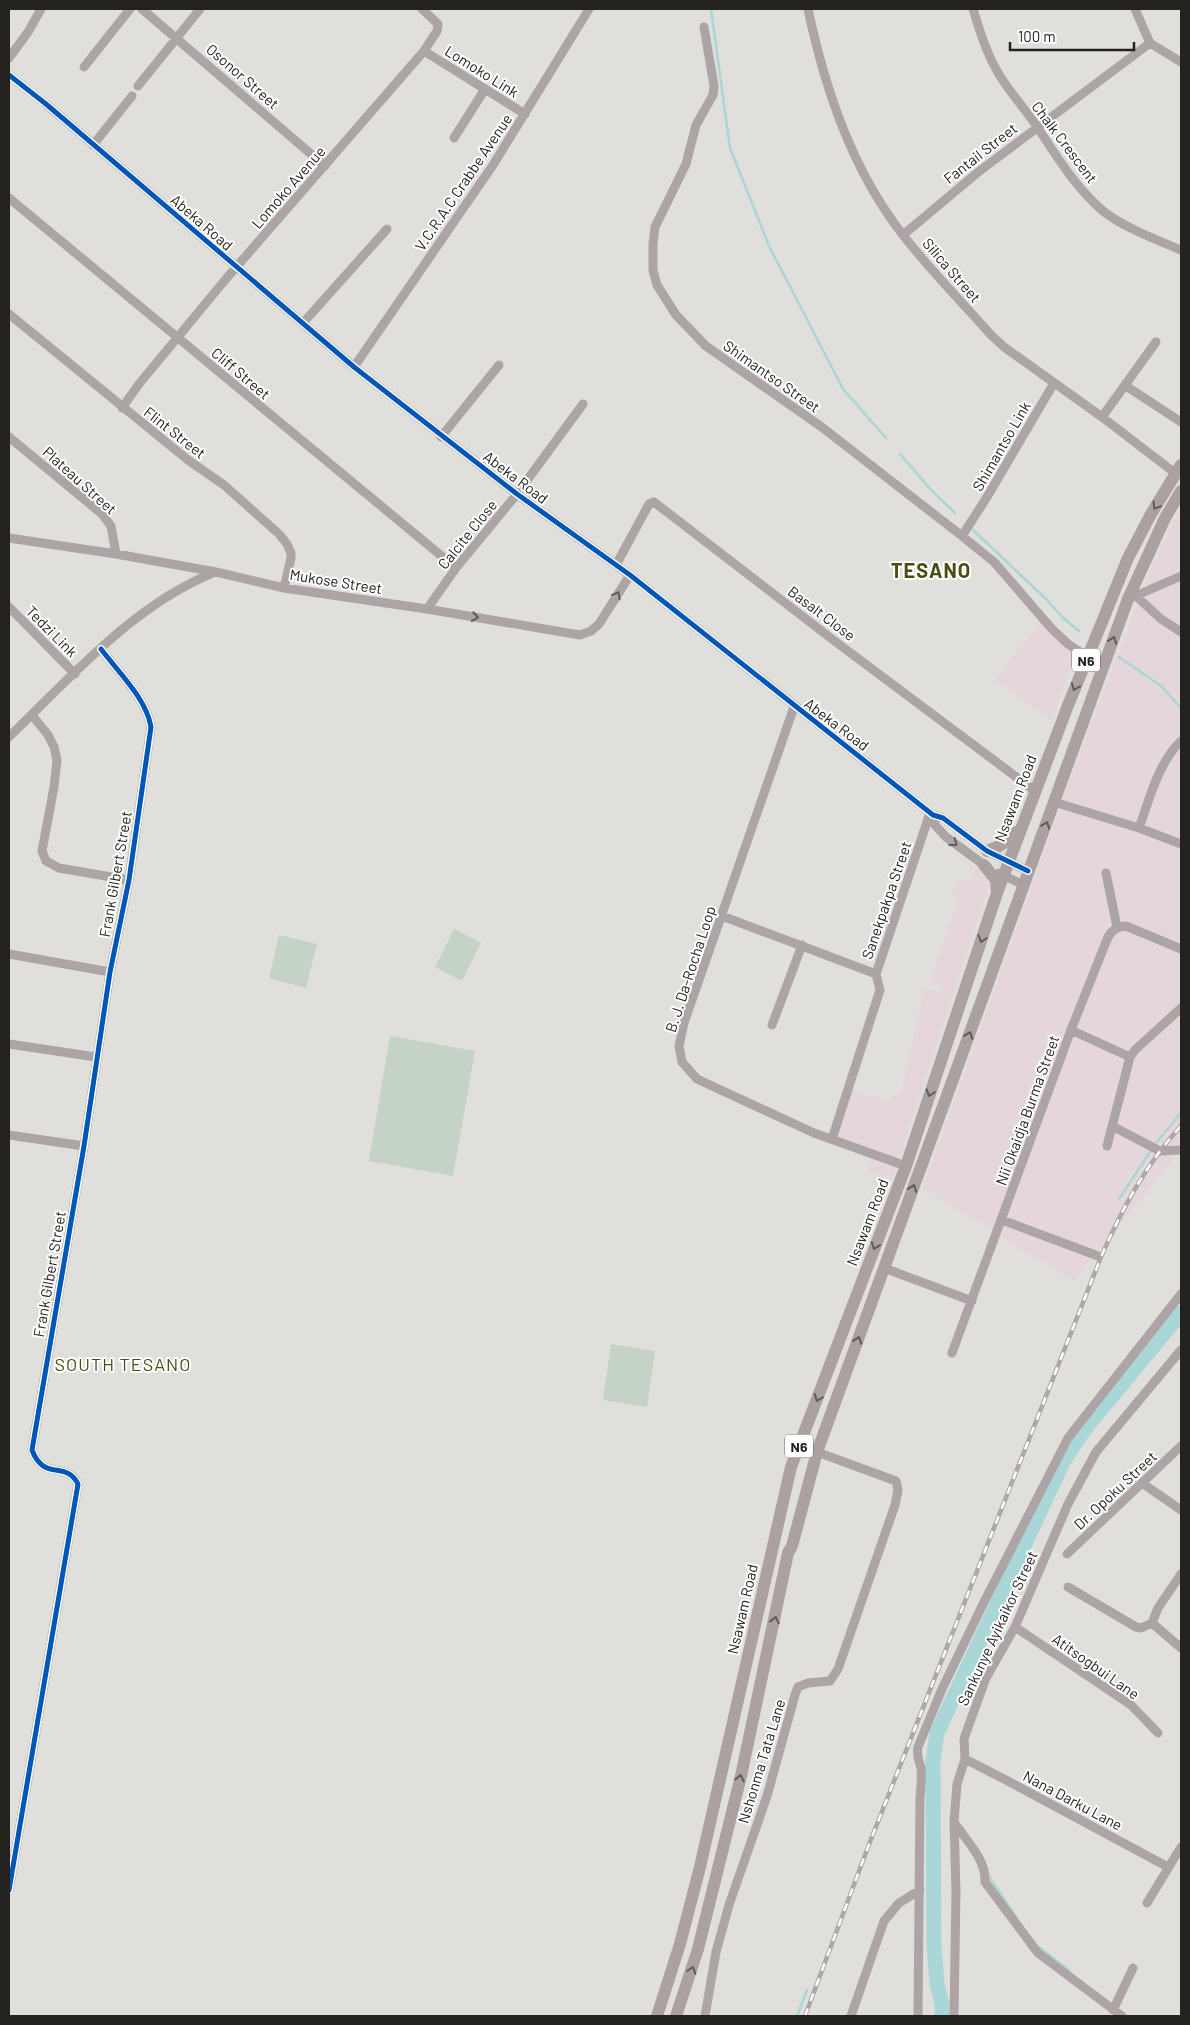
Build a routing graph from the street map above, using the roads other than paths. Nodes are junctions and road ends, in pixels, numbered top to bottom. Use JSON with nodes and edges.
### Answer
{"nodes":[{"id":1,"x":41,"y":9,"type":"edge"},
{"id":2,"x":130,"y":9,"type":"edge"},
{"id":3,"x":142,"y":9,"type":"edge"},
{"id":4,"x":200,"y":9,"type":"edge"},
{"id":5,"x":422,"y":9,"type":"edge"},
{"id":6,"x":589,"y":9,"type":"edge"},
{"id":7,"x":808,"y":9,"type":"edge"},
{"id":8,"x":973,"y":9,"type":"edge"},
{"id":9,"x":1135,"y":9,"type":"edge"},
{"id":10,"x":704,"y":27,"type":"dead end"},
{"id":11,"x":177,"y":38,"type":"junction"},
{"id":12,"x":1150,"y":43,"type":"junction"},
{"id":13,"x":424,"y":50,"type":"junction"},
{"id":14,"x":9,"y":58,"type":"edge"},
{"id":15,"x":1181,"y":62,"type":"edge"},
{"id":16,"x":84,"y":67,"type":"dead end"},
{"id":17,"x":9,"y":75,"type":"edge"},
{"id":18,"x":138,"y":86,"type":"dead end"},
{"id":19,"x":485,"y":89,"type":"junction"},
{"id":20,"x":132,"y":96,"type":"dead end"},
{"id":21,"x":525,"y":114,"type":"junction"},
{"id":22,"x":1037,"y":127,"type":"junction"},
{"id":23,"x":454,"y":138,"type":"dead end"},
{"id":24,"x":93,"y":145,"type":"junction"},
{"id":25,"x":325,"y":166,"type":"junction"},
{"id":26,"x":9,"y":198,"type":"edge"},
{"id":27,"x":387,"y":229,"type":"dead end"},
{"id":28,"x":903,"y":235,"type":"junction"},
{"id":29,"x":1181,"y":250,"type":"edge"},
{"id":30,"x":236,"y":267,"type":"junction"},
{"id":31,"x":9,"y":314,"type":"edge"},
{"id":32,"x":303,"y":323,"type":"junction"},
{"id":33,"x":177,"y":338,"type":"junction"},
{"id":34,"x":1156,"y":342,"type":"dead end"},
{"id":35,"x":499,"y":365,"type":"dead end"},
{"id":36,"x":354,"y":367,"type":"junction"},
{"id":37,"x":1054,"y":383,"type":"junction"},
{"id":38,"x":1126,"y":386,"type":"junction"},
{"id":39,"x":583,"y":404,"type":"dead end"},
{"id":40,"x":122,"y":408,"type":"junction"},
{"id":41,"x":1102,"y":417,"type":"junction"},
{"id":42,"x":1181,"y":422,"type":"edge"},
{"id":43,"x":9,"y":437,"type":"edge"},
{"id":44,"x":441,"y":437,"type":"junction"},
{"id":45,"x":1178,"y":469,"type":"edge"},
{"id":46,"x":1181,"y":491,"type":"edge"},
{"id":47,"x":517,"y":494,"type":"junction"},
{"id":48,"x":967,"y":529,"type":"junction"},
{"id":49,"x":9,"y":538,"type":"edge"},
{"id":50,"x":116,"y":554,"type":"junction"},
{"id":51,"x":616,"y":565,"type":"junction"},
{"id":52,"x":456,"y":568,"type":"junction"},
{"id":53,"x":216,"y":572,"type":"junction"},
{"id":54,"x":630,"y":575,"type":"junction"},
{"id":55,"x":1181,"y":576,"type":"edge"},
{"id":56,"x":284,"y":588,"type":"junction"},
{"id":57,"x":1132,"y":597,"type":"junction"},
{"id":58,"x":9,"y":607,"type":"edge"},
{"id":59,"x":427,"y":609,"type":"junction"},
{"id":60,"x":1181,"y":632,"type":"edge"},
{"id":61,"x":101,"y":649,"type":"junction"},
{"id":62,"x":1088,"y":657,"type":"junction"},
{"id":63,"x":75,"y":674,"type":"junction"},
{"id":64,"x":794,"y":707,"type":"junction"},
{"id":65,"x":32,"y":714,"type":"junction"},
{"id":66,"x":9,"y":737,"type":"edge"},
{"id":67,"x":1181,"y":741,"type":"edge"},
{"id":68,"x":1035,"y":791,"type":"junction"},
{"id":69,"x":1054,"y":802,"type":"junction"},
{"id":70,"x":932,"y":814,"type":"junction"},
{"id":71,"x":1021,"y":826,"type":"junction"},
{"id":72,"x":1139,"y":828,"type":"junction"},
{"id":73,"x":1181,"y":844,"type":"edge"},
{"id":74,"x":987,"y":851,"type":"junction"},
{"id":75,"x":1008,"y":863,"type":"junction"},
{"id":76,"x":984,"y":865,"type":"junction"},
{"id":77,"x":1028,"y":871,"type":"junction"},
{"id":78,"x":1106,"y":873,"type":"dead end"},
{"id":79,"x":1004,"y":875,"type":"junction"},
{"id":80,"x":129,"y":880,"type":"junction"},
{"id":81,"x":1023,"y":885,"type":"junction"},
{"id":82,"x":997,"y":893,"type":"junction"},
{"id":83,"x":722,"y":916,"type":"junction"},
{"id":84,"x":1114,"y":929,"type":"junction"},
{"id":85,"x":802,"y":945,"type":"junction"},
{"id":86,"x":1181,"y":949,"type":"edge"},
{"id":87,"x":9,"y":954,"type":"edge"},
{"id":88,"x":110,"y":972,"type":"junction"},
{"id":89,"x":876,"y":974,"type":"junction"},
{"id":90,"x":1181,"y":1008,"type":"edge"},
{"id":91,"x":772,"y":1025,"type":"dead end"},
{"id":92,"x":1071,"y":1030,"type":"junction"},
{"id":93,"x":9,"y":1044,"type":"edge"},
{"id":94,"x":96,"y":1057,"type":"junction"},
{"id":95,"x":1130,"y":1057,"type":"junction"},
{"id":96,"x":1112,"y":1126,"type":"junction"},
{"id":97,"x":9,"y":1135,"type":"edge"},
{"id":98,"x":832,"y":1139,"type":"junction"},
{"id":99,"x":84,"y":1146,"type":"junction"},
{"id":100,"x":1107,"y":1146,"type":"dead end"},
{"id":101,"x":1181,"y":1150,"type":"edge"},
{"id":102,"x":906,"y":1166,"type":"junction"},
{"id":103,"x":1002,"y":1220,"type":"junction"},
{"id":104,"x":1098,"y":1256,"type":"dead end"},
{"id":105,"x":884,"y":1268,"type":"junction"},
{"id":106,"x":1181,"y":1294,"type":"edge"},
{"id":107,"x":972,"y":1301,"type":"junction"},
{"id":108,"x":1181,"y":1350,"type":"edge"},
{"id":109,"x":952,"y":1353,"type":"dead end"},
{"id":110,"x":1181,"y":1446,"type":"edge"},
{"id":111,"x":817,"y":1452,"type":"junction"},
{"id":112,"x":1142,"y":1482,"type":"junction"},
{"id":113,"x":1181,"y":1510,"type":"edge"},
{"id":114,"x":1067,"y":1554,"type":"dead end"},
{"id":115,"x":1181,"y":1574,"type":"edge"},
{"id":116,"x":1068,"y":1587,"type":"dead end"},
{"id":117,"x":1152,"y":1623,"type":"junction"},
{"id":118,"x":1014,"y":1627,"type":"junction"},
{"id":119,"x":1181,"y":1648,"type":"edge"},
{"id":120,"x":1158,"y":1733,"type":"dead end"},
{"id":121,"x":965,"y":1760,"type":"junction"},
{"id":122,"x":954,"y":1822,"type":"junction"},
{"id":123,"x":1181,"y":1847,"type":"edge"},
{"id":124,"x":1168,"y":1867,"type":"junction"},
{"id":125,"x":9,"y":1890,"type":"edge"},
{"id":126,"x":920,"y":1890,"type":"junction"},
{"id":127,"x":1147,"y":1904,"type":"dead end"},
{"id":128,"x":1133,"y":1968,"type":"dead end"},
{"id":129,"x":1117,"y":2014,"type":"edge"},
{"id":130,"x":658,"y":2016,"type":"edge"},
{"id":131,"x":676,"y":2016,"type":"edge"},
{"id":132,"x":705,"y":2016,"type":"edge"},
{"id":133,"x":851,"y":2016,"type":"edge"},
{"id":134,"x":918,"y":2016,"type":"edge"},
{"id":135,"x":954,"y":2016,"type":"edge"}],
"edges":[{"from":1,"to":14,"type":"street"},
{"from":2,"to":16,"type":"street"},
{"from":3,"to":11,"type":"street","name":"Osonor Street"},
{"from":4,"to":11,"type":"street"},
{"from":5,"to":13,"type":"street","name":"Lomoko Avenue"},
{"from":6,"to":21,"type":"street","name":"V.C.R.A.C Crabbe Avenue"},
{"from":7,"to":28,"type":"street","name":"Silica Street"},
{"from":8,"to":22,"type":"street","name":"Chalk Crescent"},
{"from":9,"to":12,"type":"street"},
{"from":10,"to":48,"type":"street","name":"Shimantso Street"},
{"from":11,"to":18,"type":"street"},
{"from":11,"to":25,"type":"street","name":"Osonor Street"},
{"from":12,"to":15,"type":"street"},
{"from":12,"to":22,"type":"street","name":"Fantail Street"},
{"from":13,"to":19,"type":"street","name":"Lomoko Link"},
{"from":13,"to":25,"type":"street","name":"Lomoko Avenue"},
{"from":17,"to":24,"type":"street","name":"Abeka Road"},
{"from":19,"to":21,"type":"street","name":"Lomoko Link"},
{"from":19,"to":23,"type":"street"},
{"from":20,"to":24,"type":"street"},
{"from":21,"to":36,"type":"street","name":"V.C.R.A.C Crabbe Avenue"},
{"from":22,"to":28,"type":"street","name":"Fantail Street"},
{"from":22,"to":29,"type":"street","name":"Chalk Crescent"},
{"from":24,"to":30,"type":"street","name":"Abeka Road"},
{"from":25,"to":30,"type":"street","name":"Lomoko Avenue"},
{"from":26,"to":33,"type":"street","name":"Cliff Street"},
{"from":27,"to":32,"type":"street"},
{"from":28,"to":37,"type":"street","name":"Silica Street"},
{"from":30,"to":32,"type":"street","name":"Abeka Road"},
{"from":30,"to":33,"type":"street","name":"Lomoko Avenue"},
{"from":31,"to":40,"type":"street","name":"Flint Street"},
{"from":32,"to":36,"type":"street","name":"Abeka Road"},
{"from":33,"to":40,"type":"street","name":"Lomoko Avenue"},
{"from":33,"to":52,"type":"street","name":"Cliff Street"},
{"from":34,"to":38,"type":"street"},
{"from":35,"to":44,"type":"street"},
{"from":36,"to":44,"type":"street","name":"Abeka Road"},
{"from":37,"to":41,"type":"street","name":"Silica Street"},
{"from":37,"to":48,"type":"street","name":"Shimantso Link"},
{"from":38,"to":41,"type":"street"},
{"from":38,"to":42,"type":"street"},
{"from":39,"to":47,"type":"street","name":"Calcite Close"},
{"from":40,"to":56,"type":"street","name":"Flint Street"},
{"from":41,"to":45,"type":"street","name":"Silica Street"},
{"from":43,"to":50,"type":"street","name":"Plateau Street"},
{"from":44,"to":47,"type":"street","name":"Abeka Road"},
{"from":45,"to":62,"type":"highway","name":"Nsawam Road","number":"N6","one_way":true},
{"from":46,"to":57,"type":"highway","name":"Nsawam Road","number":"N6"},
{"from":47,"to":51,"type":"street","name":"Abeka Road"},
{"from":47,"to":52,"type":"street","name":"Calcite Close"},
{"from":48,"to":62,"type":"street","name":"Shimantso Street"},
{"from":49,"to":50,"type":"street","name":"Mukose Street"},
{"from":50,"to":53,"type":"street","name":"Mukose Street"},
{"from":51,"to":54,"type":"street","name":"Abeka Road"},
{"from":51,"to":68,"type":"street","name":"Basalt Close"},
{"from":52,"to":59,"type":"street","name":"Calcite Close"},
{"from":53,"to":56,"type":"street","name":"Mukose Street"},
{"from":53,"to":61,"type":"street"},
{"from":59,"to":54,"type":"street","name":"Mukose Street","one_way":true},
{"from":54,"to":64,"type":"street","name":"Abeka Road"},
{"from":55,"to":57,"type":"street"},
{"from":56,"to":59,"type":"street","name":"Mukose Street"},
{"from":57,"to":60,"type":"street"},
{"from":69,"to":57,"type":"highway","name":"Nsawam Road","number":"N6","one_way":true},
{"from":58,"to":63,"type":"street","name":"Tedzi Link"},
{"from":61,"to":63,"type":"street"},
{"from":61,"to":80,"type":"street","name":"Frank Gilbert Street"},
{"from":62,"to":68,"type":"highway","name":"Nsawam Road","number":"N6","one_way":true},
{"from":63,"to":65,"type":"street"},
{"from":64,"to":70,"type":"street","name":"Abeka Road"},
{"from":64,"to":83,"type":"street","name":"B. J. Da-Rocha Loop"},
{"from":65,"to":66,"type":"street"},
{"from":65,"to":80,"type":"street"},
{"from":67,"to":72,"type":"street"},
{"from":68,"to":71,"type":"highway","name":"Nsawam Road","number":"N6"},
{"from":69,"to":72,"type":"street"},
{"from":77,"to":69,"type":"highway","name":"Nsawam Road","number":"N6","one_way":true},
{"from":70,"to":74,"type":"street","name":"Abeka Road"},
{"from":70,"to":76,"type":"street","name":"Abeka Road","one_way":true},
{"from":70,"to":89,"type":"street","name":"Sanekpakpa Street"},
{"from":71,"to":74,"type":"highway"},
{"from":71,"to":75,"type":"highway","name":"Nsawam Road","number":"N6"},
{"from":72,"to":73,"type":"street"},
{"from":74,"to":75,"type":"street","name":"Abeka Road"},
{"from":75,"to":77,"type":"street","name":"Abeka Road"},
{"from":75,"to":79,"type":"highway","name":"Nsawam Road","number":"N6"},
{"from":76,"to":79,"type":"street","name":"Abeka Road"},
{"from":76,"to":82,"type":"highway"},
{"from":77,"to":81,"type":"highway","name":"Nsawam Road","number":"N6"},
{"from":78,"to":84,"type":"street"},
{"from":79,"to":81,"type":"street","name":"Abeka Road"},
{"from":79,"to":82,"type":"highway","name":"Nsawam Road","number":"N6"},
{"from":80,"to":88,"type":"street","name":"Frank Gilbert Street"},
{"from":105,"to":81,"type":"highway","name":"Nsawam Road","number":"N6","one_way":true},
{"from":82,"to":102,"type":"highway","name":"Nsawam Road","number":"N6","one_way":true},
{"from":83,"to":85,"type":"street"},
{"from":83,"to":98,"type":"street","name":"B. J. Da-Rocha Loop"},
{"from":84,"to":86,"type":"street"},
{"from":84,"to":92,"type":"street","name":"Nii Okaidja Burma Street"},
{"from":85,"to":89,"type":"street"},
{"from":85,"to":91,"type":"street"},
{"from":87,"to":88,"type":"street"},
{"from":88,"to":94,"type":"street","name":"Frank Gilbert Street"},
{"from":89,"to":98,"type":"street","name":"Sanekpakpa Street"},
{"from":90,"to":95,"type":"street"},
{"from":92,"to":95,"type":"street"},
{"from":92,"to":103,"type":"street","name":"Nii Okaidja Burma Street"},
{"from":93,"to":94,"type":"street"},
{"from":94,"to":99,"type":"street","name":"Frank Gilbert Street"},
{"from":95,"to":96,"type":"street"},
{"from":96,"to":100,"type":"street"},
{"from":96,"to":101,"type":"street"},
{"from":97,"to":99,"type":"street"},
{"from":98,"to":102,"type":"street","name":"B. J. Da-Rocha Loop"},
{"from":99,"to":125,"type":"street","name":"Frank Gilbert Street"},
{"from":102,"to":130,"type":"highway","name":"Nsawam Road","number":"N6","one_way":true},
{"from":103,"to":104,"type":"street"},
{"from":103,"to":107,"type":"street","name":"Nii Okaidja Burma Street"},
{"from":105,"to":107,"type":"street"},
{"from":111,"to":105,"type":"highway","name":"Nsawam Road","number":"N6","one_way":true},
{"from":106,"to":126,"type":"street"},
{"from":107,"to":109,"type":"street","name":"Nii Okaidja Burma Street"},
{"from":108,"to":118,"type":"street","name":"Sankunye Ayikaikor Street"},
{"from":110,"to":112,"type":"street","name":"Dr. Opoku Street"},
{"from":131,"to":111,"type":"highway","name":"Nsawam Road","number":"N6","one_way":true},
{"from":111,"to":132,"type":"street","name":"Nshonma Tata Lane"},
{"from":112,"to":113,"type":"street"},
{"from":112,"to":114,"type":"street","name":"Dr. Opoku Street"},
{"from":115,"to":117,"type":"street"},
{"from":116,"to":117,"type":"street"},
{"from":117,"to":119,"type":"street"},
{"from":118,"to":120,"type":"street","name":"Atitsogbui Lane"},
{"from":118,"to":121,"type":"street","name":"Sankunye Ayikaikor Street"},
{"from":121,"to":122,"type":"street","name":"Sankunye Ayikaikor Street"},
{"from":121,"to":124,"type":"street","name":"Nana Darku Lane"},
{"from":122,"to":129,"type":"street"},
{"from":122,"to":135,"type":"street","name":"Sankunye Ayikaikor Street"},
{"from":123,"to":124,"type":"street"},
{"from":124,"to":127,"type":"street"},
{"from":126,"to":133,"type":"street"},
{"from":126,"to":134,"type":"street"},
{"from":128,"to":129,"type":"street"}]}
